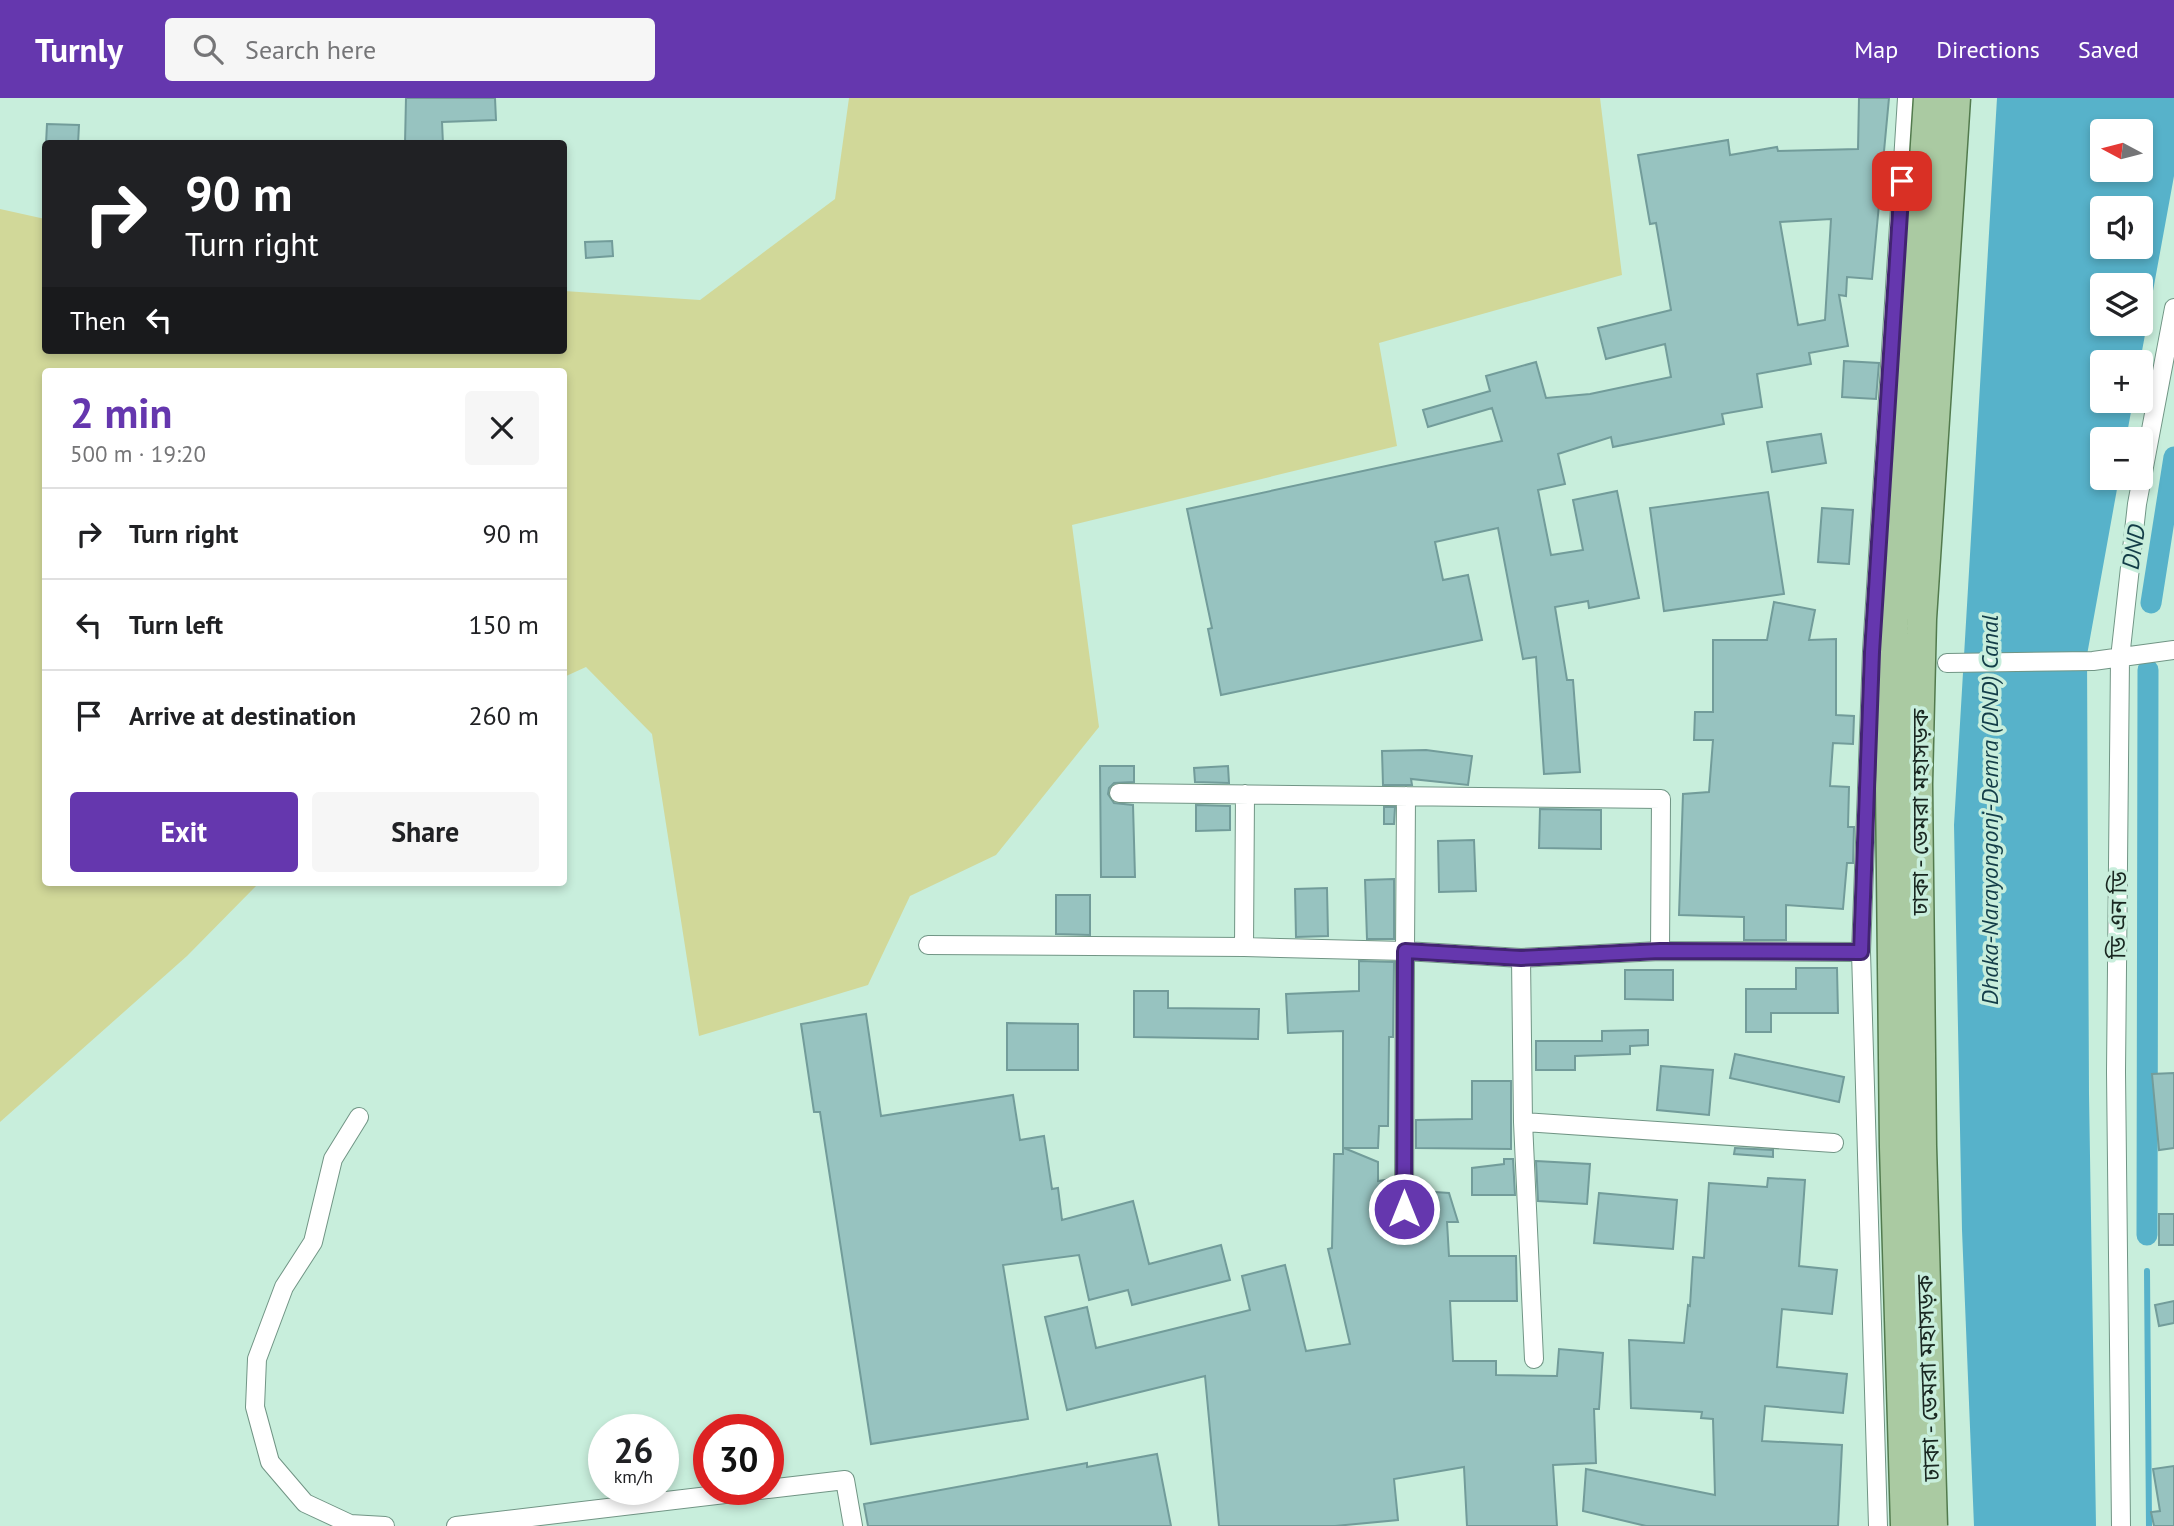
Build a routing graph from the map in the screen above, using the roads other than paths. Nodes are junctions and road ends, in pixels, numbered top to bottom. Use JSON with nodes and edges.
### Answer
{"nodes":[{"id":1,"x":1907,"y":98,"type":"edge"},
{"id":2,"x":1928,"y":98,"type":"edge"},
{"id":3,"x":1956,"y":98,"type":"edge"},
{"id":4,"x":2174,"y":308,"type":"edge"},
{"id":5,"x":2174,"y":650,"type":"edge"},
{"id":6,"x":2120,"y":658,"type":"junction"},
{"id":7,"x":1871,"y":661,"type":"junction"},
{"id":8,"x":1119,"y":793,"type":"dead end"},
{"id":9,"x":1245,"y":794,"type":"junction"},
{"id":10,"x":1406,"y":796,"type":"junction"},
{"id":11,"x":928,"y":945,"type":"dead end"},
{"id":12,"x":1244,"y":947,"type":"junction"},
{"id":13,"x":1405,"y":951,"type":"junction"},
{"id":14,"x":1660,"y":951,"type":"junction"},
{"id":15,"x":1861,"y":952,"type":"junction"},
{"id":16,"x":1521,"y":958,"type":"junction"},
{"id":17,"x":359,"y":1117,"type":"dead end"},
{"id":18,"x":1523,"y":1122,"type":"junction"},
{"id":19,"x":1834,"y":1143,"type":"dead end"},
{"id":20,"x":1404,"y":1209,"type":"dead end"},
{"id":21,"x":1534,"y":1359,"type":"dead end"},
{"id":22,"x":784,"y":1487,"type":"edge"},
{"id":23,"x":693,"y":1498,"type":"edge"},
{"id":24,"x":385,"y":1526,"type":"edge"},
{"id":25,"x":456,"y":1526,"type":"edge"},
{"id":26,"x":853,"y":1526,"type":"edge"},
{"id":27,"x":1878,"y":1526,"type":"edge"},
{"id":28,"x":1905,"y":1526,"type":"edge"},
{"id":29,"x":1933,"y":1526,"type":"edge"},
{"id":30,"x":2121,"y":1526,"type":"edge"}],
"edges":[{"from":1,"to":7,"type":"street"},
{"from":2,"to":28,"type":"main road","name":"ঢাকা - ডেমরা মহাসড়ক","bridge":true},
{"from":3,"to":29,"type":"main road","name":"ঢাকা - ডেমরা মহাসড়ক","bridge":true},
{"from":4,"to":6,"type":"street","name":"ডি এন ডি"},
{"from":5,"to":6,"type":"street"},
{"from":6,"to":7,"type":"street"},
{"from":6,"to":30,"type":"street","name":"ডি এন ডি"},
{"from":7,"to":15,"type":"street"},
{"from":8,"to":9,"type":"street"},
{"from":9,"to":10,"type":"street"},
{"from":9,"to":12,"type":"street"},
{"from":10,"to":13,"type":"street"},
{"from":10,"to":14,"type":"street"},
{"from":11,"to":12,"type":"street"},
{"from":12,"to":13,"type":"street"},
{"from":13,"to":16,"type":"street"},
{"from":13,"to":20,"type":"street"},
{"from":14,"to":15,"type":"street"},
{"from":14,"to":16,"type":"street"},
{"from":15,"to":27,"type":"street"},
{"from":16,"to":18,"type":"street"},
{"from":17,"to":24,"type":"street"},
{"from":18,"to":19,"type":"street"},
{"from":18,"to":21,"type":"street"},
{"from":22,"to":26,"type":"street"},
{"from":23,"to":25,"type":"street"}]}
